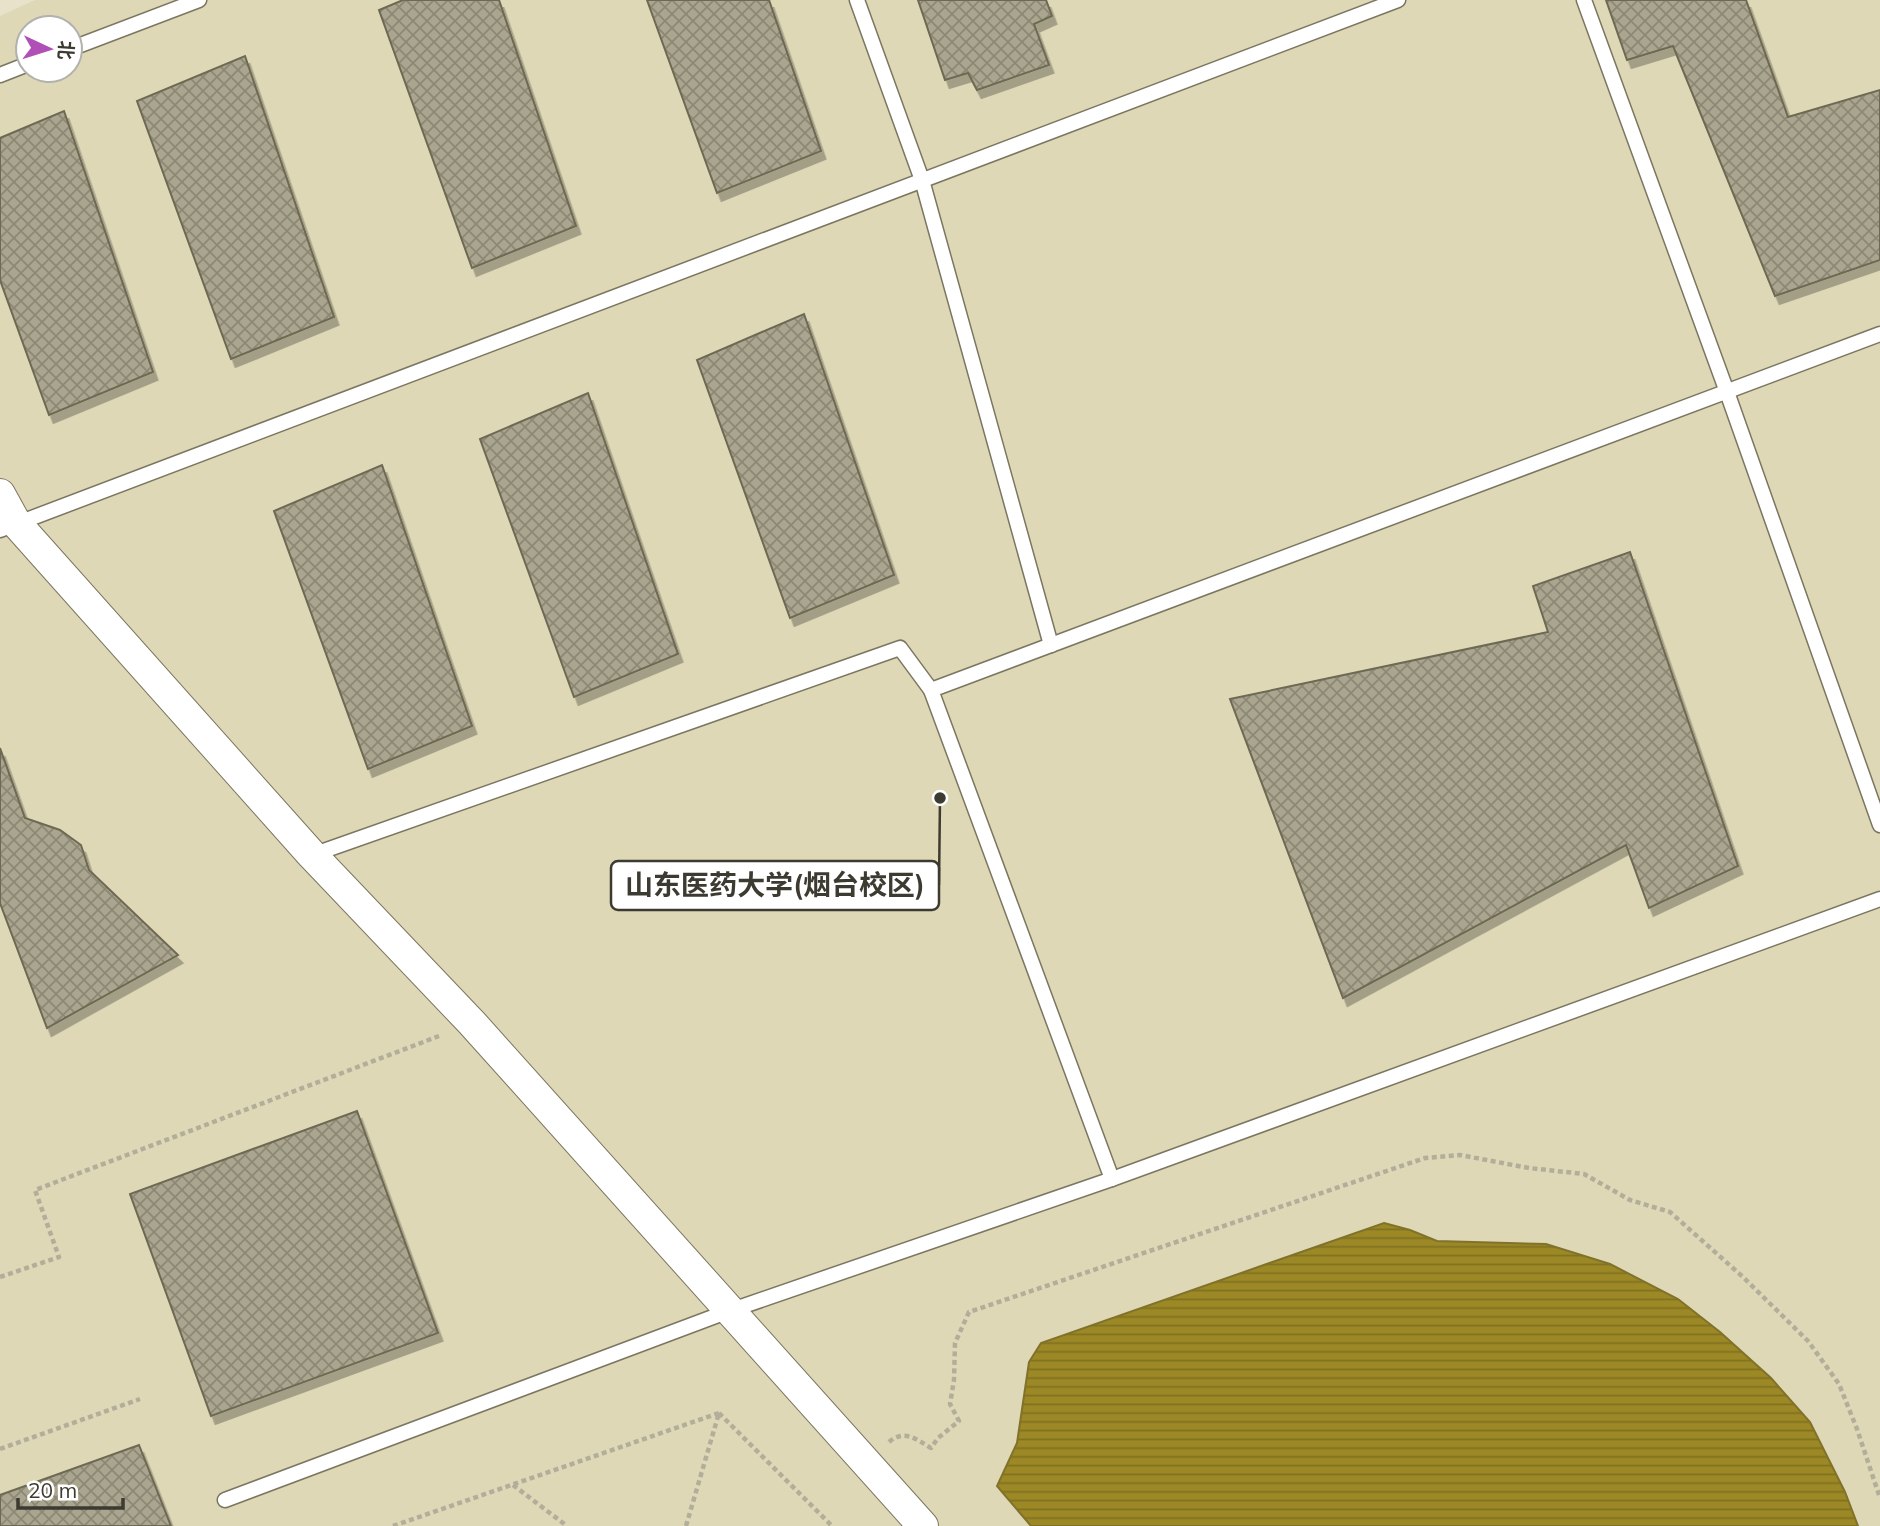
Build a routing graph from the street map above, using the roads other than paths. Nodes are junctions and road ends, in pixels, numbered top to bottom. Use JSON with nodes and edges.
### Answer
{"nodes":[{"id":1,"x":199,"y":0,"type":"edge"},
{"id":2,"x":857,"y":0,"type":"edge"},
{"id":3,"x":1398,"y":0,"type":"edge"},
{"id":4,"x":1584,"y":0,"type":"edge"},
{"id":5,"x":1370,"y":4,"type":"edge"},
{"id":6,"x":84,"y":44,"type":"edge"},
{"id":7,"x":922,"y":180,"type":"junction"},
{"id":8,"x":1880,"y":334,"type":"edge"},
{"id":9,"x":1727,"y":392,"type":"junction"},
{"id":10,"x":0,"y":494,"type":"edge"},
{"id":11,"x":8,"y":526,"type":"edge"},
{"id":12,"x":1051,"y":645,"type":"junction"},
{"id":13,"x":932,"y":690,"type":"junction"},
{"id":14,"x":1880,"y":825,"type":"edge"},
{"id":15,"x":312,"y":855,"type":"junction"},
{"id":16,"x":1880,"y":899,"type":"edge"},
{"id":17,"x":1112,"y":1179,"type":"junction"},
{"id":18,"x":729,"y":1311,"type":"junction"},
{"id":19,"x":225,"y":1500,"type":"dead end"},
{"id":20,"x":923,"y":1526,"type":"edge"}],
"edges":[{"from":1,"to":6,"type":"lane"},
{"from":2,"to":7,"type":"lane"},
{"from":3,"to":5,"type":"lane"},
{"from":4,"to":9,"type":"lane"},
{"from":5,"to":7,"type":"lane"},
{"from":7,"to":11,"type":"lane"},
{"from":7,"to":12,"type":"lane"},
{"from":8,"to":9,"type":"lane"},
{"from":9,"to":12,"type":"lane"},
{"from":9,"to":14,"type":"lane"},
{"from":10,"to":11,"type":"street"},
{"from":11,"to":15,"type":"street"},
{"from":12,"to":13,"type":"lane"},
{"from":13,"to":15,"type":"lane"},
{"from":13,"to":17,"type":"lane"},
{"from":15,"to":18,"type":"street"},
{"from":16,"to":17,"type":"lane"},
{"from":17,"to":18,"type":"lane"},
{"from":18,"to":19,"type":"lane"},
{"from":18,"to":20,"type":"street"}]}
